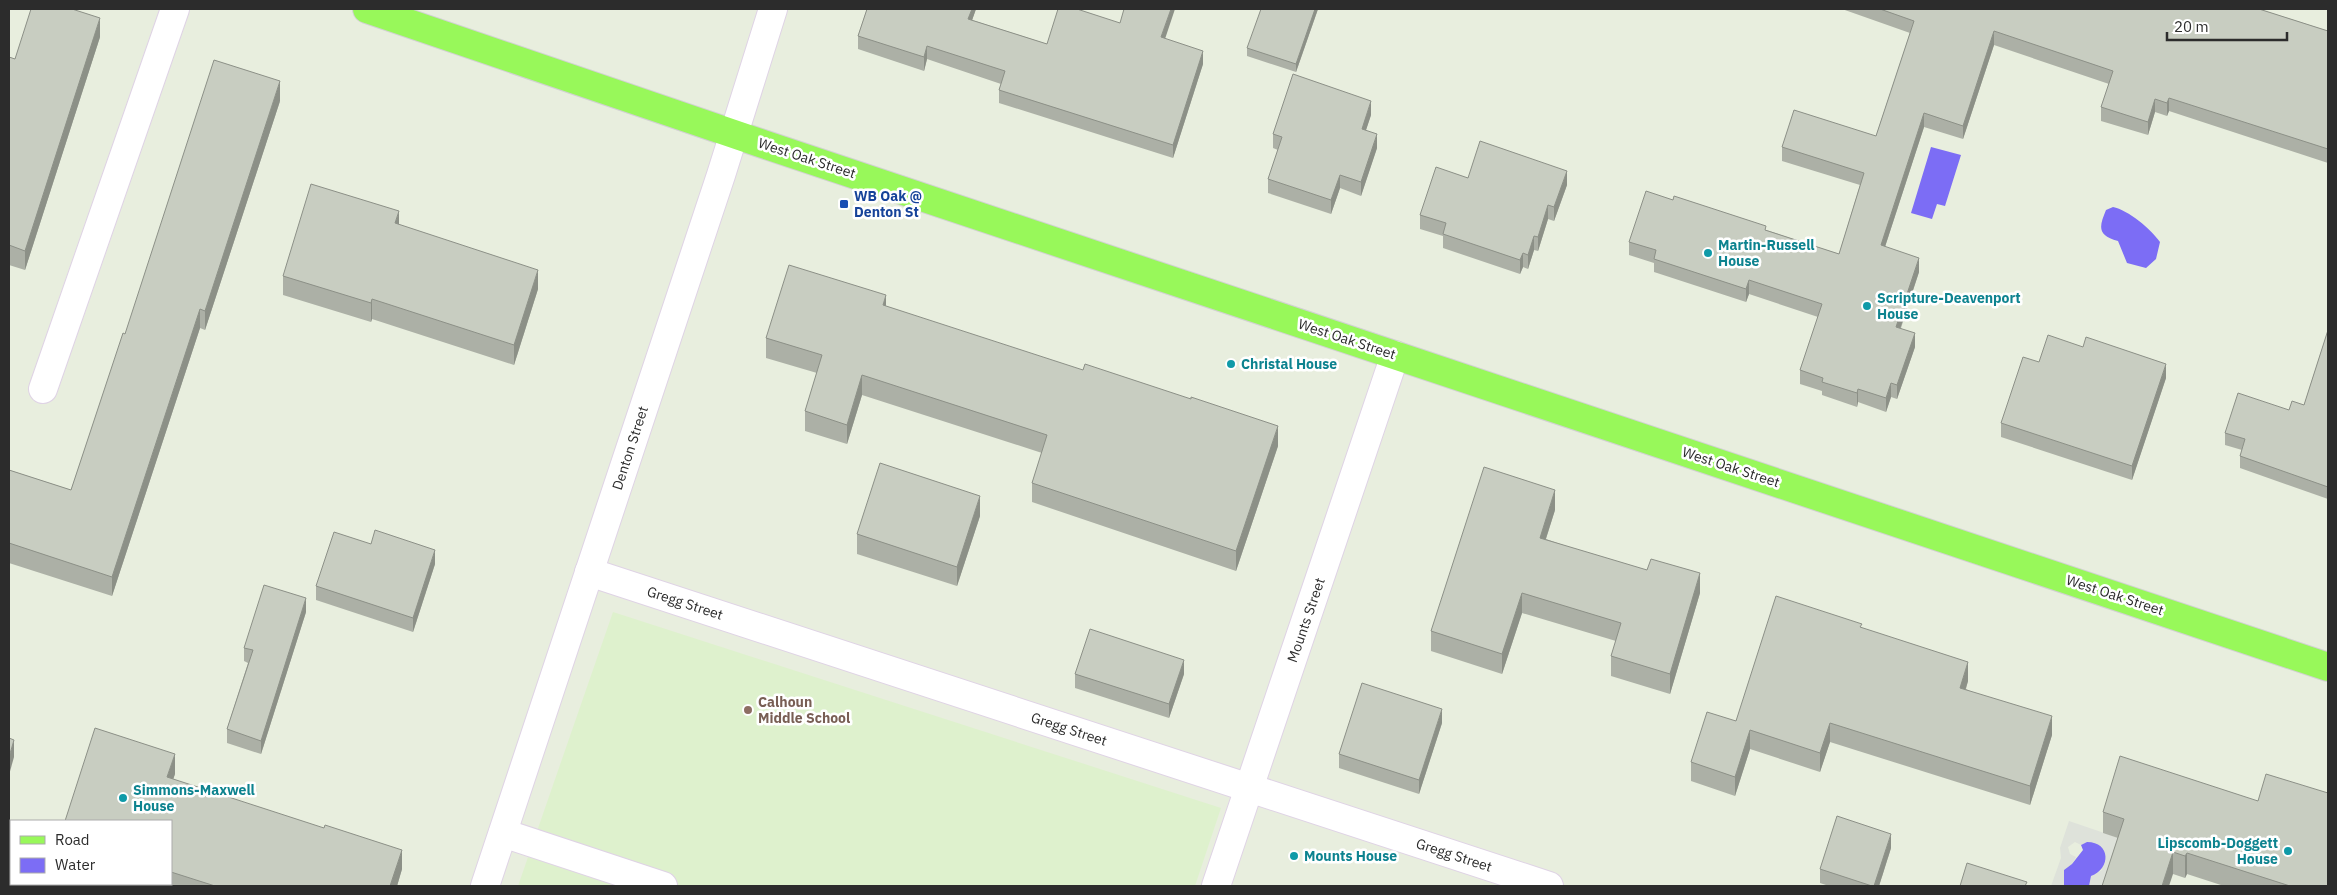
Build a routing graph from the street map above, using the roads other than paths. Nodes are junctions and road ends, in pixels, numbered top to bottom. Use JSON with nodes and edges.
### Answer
{"nodes":[{"id":1,"x":175,"y":9,"type":"edge"},
{"id":2,"x":367,"y":9,"type":"edge"},
{"id":3,"x":774,"y":9,"type":"edge"},
{"id":4,"x":734,"y":134,"type":"junction"},
{"id":5,"x":1395,"y":355,"type":"junction"},
{"id":6,"x":43,"y":389,"type":"dead end"},
{"id":7,"x":589,"y":572,"type":"junction"},
{"id":8,"x":2328,"y":667,"type":"edge"},
{"id":9,"x":1250,"y":788,"type":"junction"},
{"id":10,"x":503,"y":833,"type":"junction"},
{"id":11,"x":485,"y":886,"type":"edge"},
{"id":12,"x":663,"y":886,"type":"edge"},
{"id":13,"x":1216,"y":886,"type":"edge"},
{"id":14,"x":1549,"y":886,"type":"edge"}],
"edges":[{"from":1,"to":6,"type":"street"},
{"from":2,"to":4,"type":"main road","name":"West Oak Street"},
{"from":3,"to":4,"type":"street","name":"Denton Street"},
{"from":4,"to":5,"type":"main road","name":"West Oak Street"},
{"from":4,"to":7,"type":"street","name":"Denton Street"},
{"from":5,"to":8,"type":"main road","name":"West Oak Street"},
{"from":5,"to":9,"type":"street","name":"Mounts Street"},
{"from":7,"to":9,"type":"street","name":"Gregg Street"},
{"from":7,"to":10,"type":"street","name":"Denton Street"},
{"from":9,"to":13,"type":"street","name":"Mounts Street"},
{"from":9,"to":14,"type":"street","name":"Gregg Street"},
{"from":10,"to":11,"type":"street","name":"Denton Street"},
{"from":10,"to":12,"type":"street"}]}
